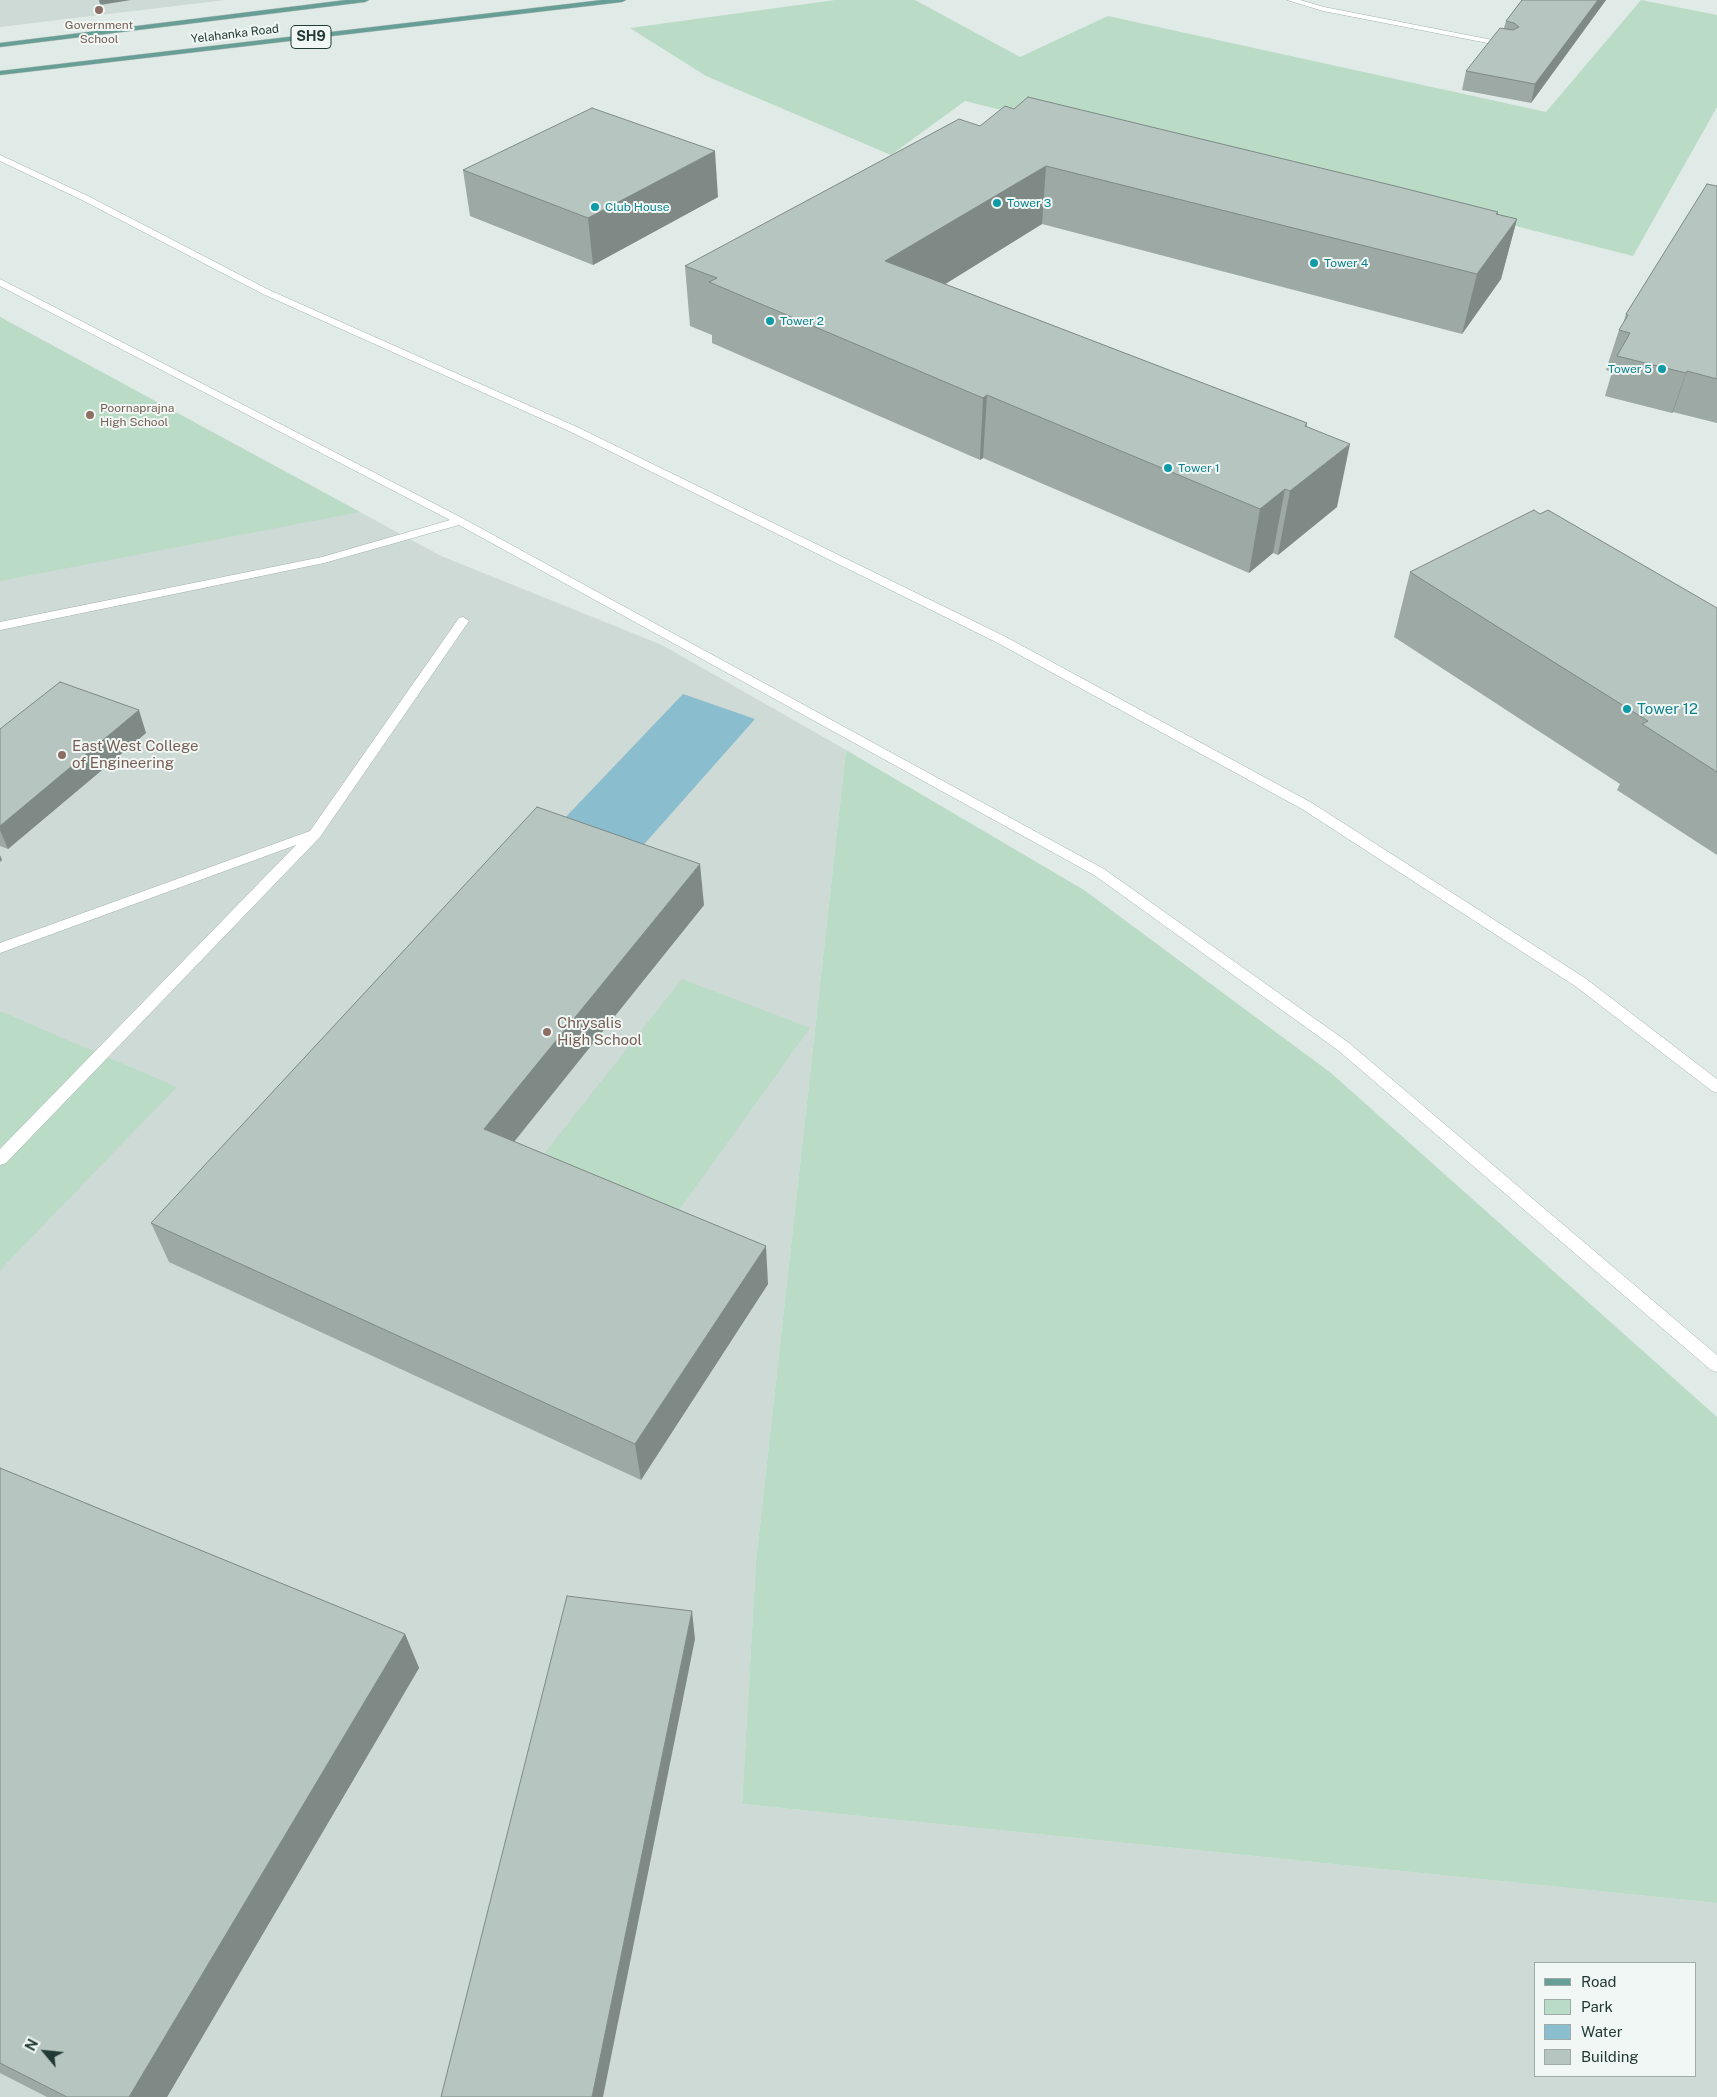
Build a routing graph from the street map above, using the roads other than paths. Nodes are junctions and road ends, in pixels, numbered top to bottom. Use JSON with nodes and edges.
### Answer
{"nodes":[{"id":1,"x":365,"y":0,"type":"edge"},
{"id":2,"x":528,"y":0,"type":"edge"},
{"id":3,"x":622,"y":0,"type":"edge"},
{"id":4,"x":1291,"y":0,"type":"edge"},
{"id":5,"x":529,"y":11,"type":"junction"},
{"id":6,"x":0,"y":45,"type":"edge"},
{"id":7,"x":1509,"y":45,"type":"edge"},
{"id":8,"x":0,"y":73,"type":"edge"},
{"id":9,"x":0,"y":158,"type":"edge"},
{"id":10,"x":0,"y":282,"type":"edge"},
{"id":11,"x":460,"y":521,"type":"junction"},
{"id":12,"x":463,"y":621,"type":"dead end"},
{"id":13,"x":0,"y":626,"type":"edge"},
{"id":14,"x":315,"y":834,"type":"junction"},
{"id":15,"x":0,"y":948,"type":"edge"},
{"id":16,"x":1717,"y":1087,"type":"edge"},
{"id":17,"x":0,"y":1159,"type":"edge"},
{"id":18,"x":1717,"y":1365,"type":"edge"}],
"edges":[{"from":1,"to":6,"type":"main road","name":"Yelahanka Road","number":"SH9"},
{"from":2,"to":5,"type":"main road"},
{"from":3,"to":5,"type":"main road","name":"Yelahanka Road","number":"SH9"},
{"from":4,"to":7,"type":"street"},
{"from":5,"to":8,"type":"main road","name":"Yelahanka Road","number":"SH9"},
{"from":9,"to":16,"type":"street"},
{"from":10,"to":11,"type":"street"},
{"from":11,"to":13,"type":"street"},
{"from":11,"to":18,"type":"street"},
{"from":12,"to":14,"type":"street"},
{"from":14,"to":15,"type":"street"},
{"from":14,"to":17,"type":"street"}]}
